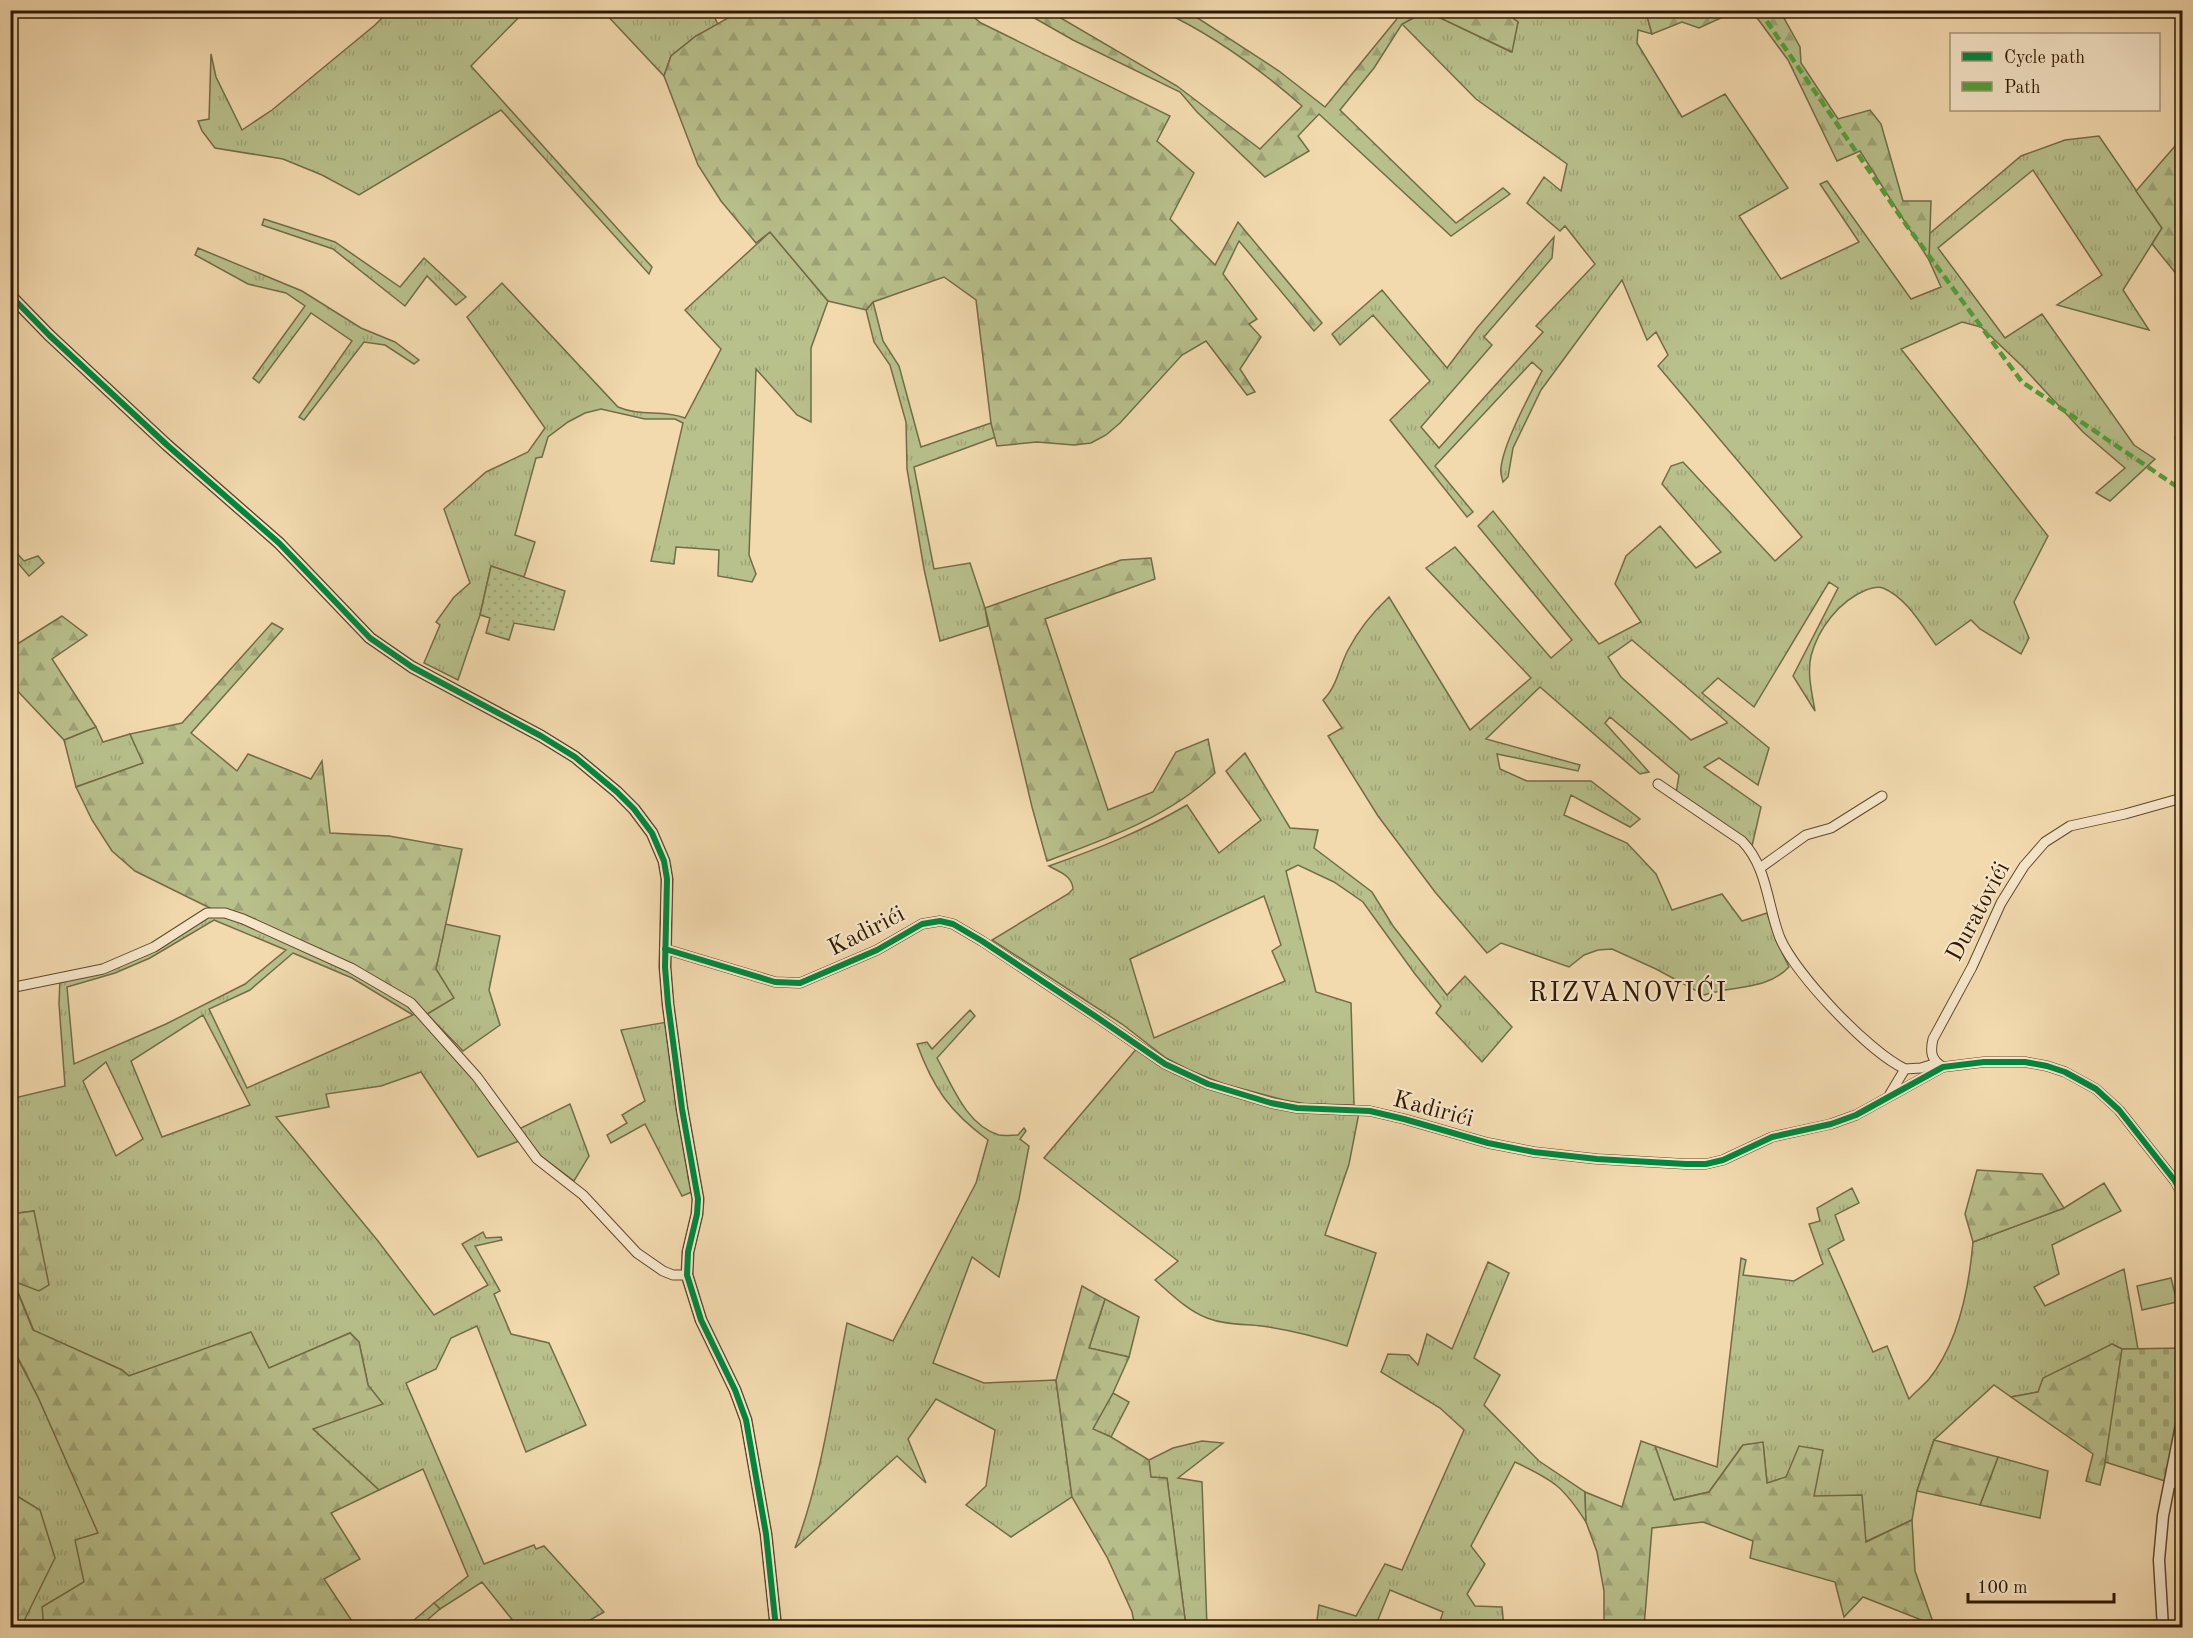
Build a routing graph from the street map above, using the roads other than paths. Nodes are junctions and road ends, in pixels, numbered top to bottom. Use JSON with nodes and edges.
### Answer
{"nodes":[{"id":1,"x":12,"y":299,"type":"edge"},
{"id":2,"x":1658,"y":784,"type":"dead end"},
{"id":3,"x":1882,"y":796,"type":"dead end"},
{"id":4,"x":2182,"y":798,"type":"edge"},
{"id":5,"x":1760,"y":868,"type":"junction"},
{"id":6,"x":665,"y":949,"type":"junction"},
{"id":7,"x":10,"y":988,"type":"edge"},
{"id":8,"x":1940,"y":1065,"type":"junction"},
{"id":9,"x":1905,"y":1069,"type":"junction"},
{"id":10,"x":1887,"y":1098,"type":"junction"},
{"id":11,"x":2182,"y":1194,"type":"edge"},
{"id":12,"x":687,"y":1275,"type":"junction"},
{"id":13,"x":2182,"y":1420,"type":"edge"},
{"id":14,"x":2177,"y":1484,"type":"edge"},
{"id":15,"x":776,"y":1628,"type":"edge"},
{"id":16,"x":2163,"y":1628,"type":"edge"}],
"edges":[{"from":1,"to":6,"type":"street"},
{"from":2,"to":5,"type":"street"},
{"from":3,"to":5,"type":"street"},
{"from":4,"to":8,"type":"street","name":"Duratovići"},
{"from":5,"to":9,"type":"street"},
{"from":6,"to":10,"type":"street","name":"Kadirići"},
{"from":6,"to":12,"type":"street"},
{"from":7,"to":12,"type":"street"},
{"from":8,"to":9,"type":"street"},
{"from":8,"to":10,"type":"street","name":"Kadirići"},
{"from":8,"to":11,"type":"street","name":"Kadirići"},
{"from":9,"to":10,"type":"street"},
{"from":12,"to":15,"type":"street"},
{"from":13,"to":14,"type":"street"},
{"from":14,"to":16,"type":"street"}]}
